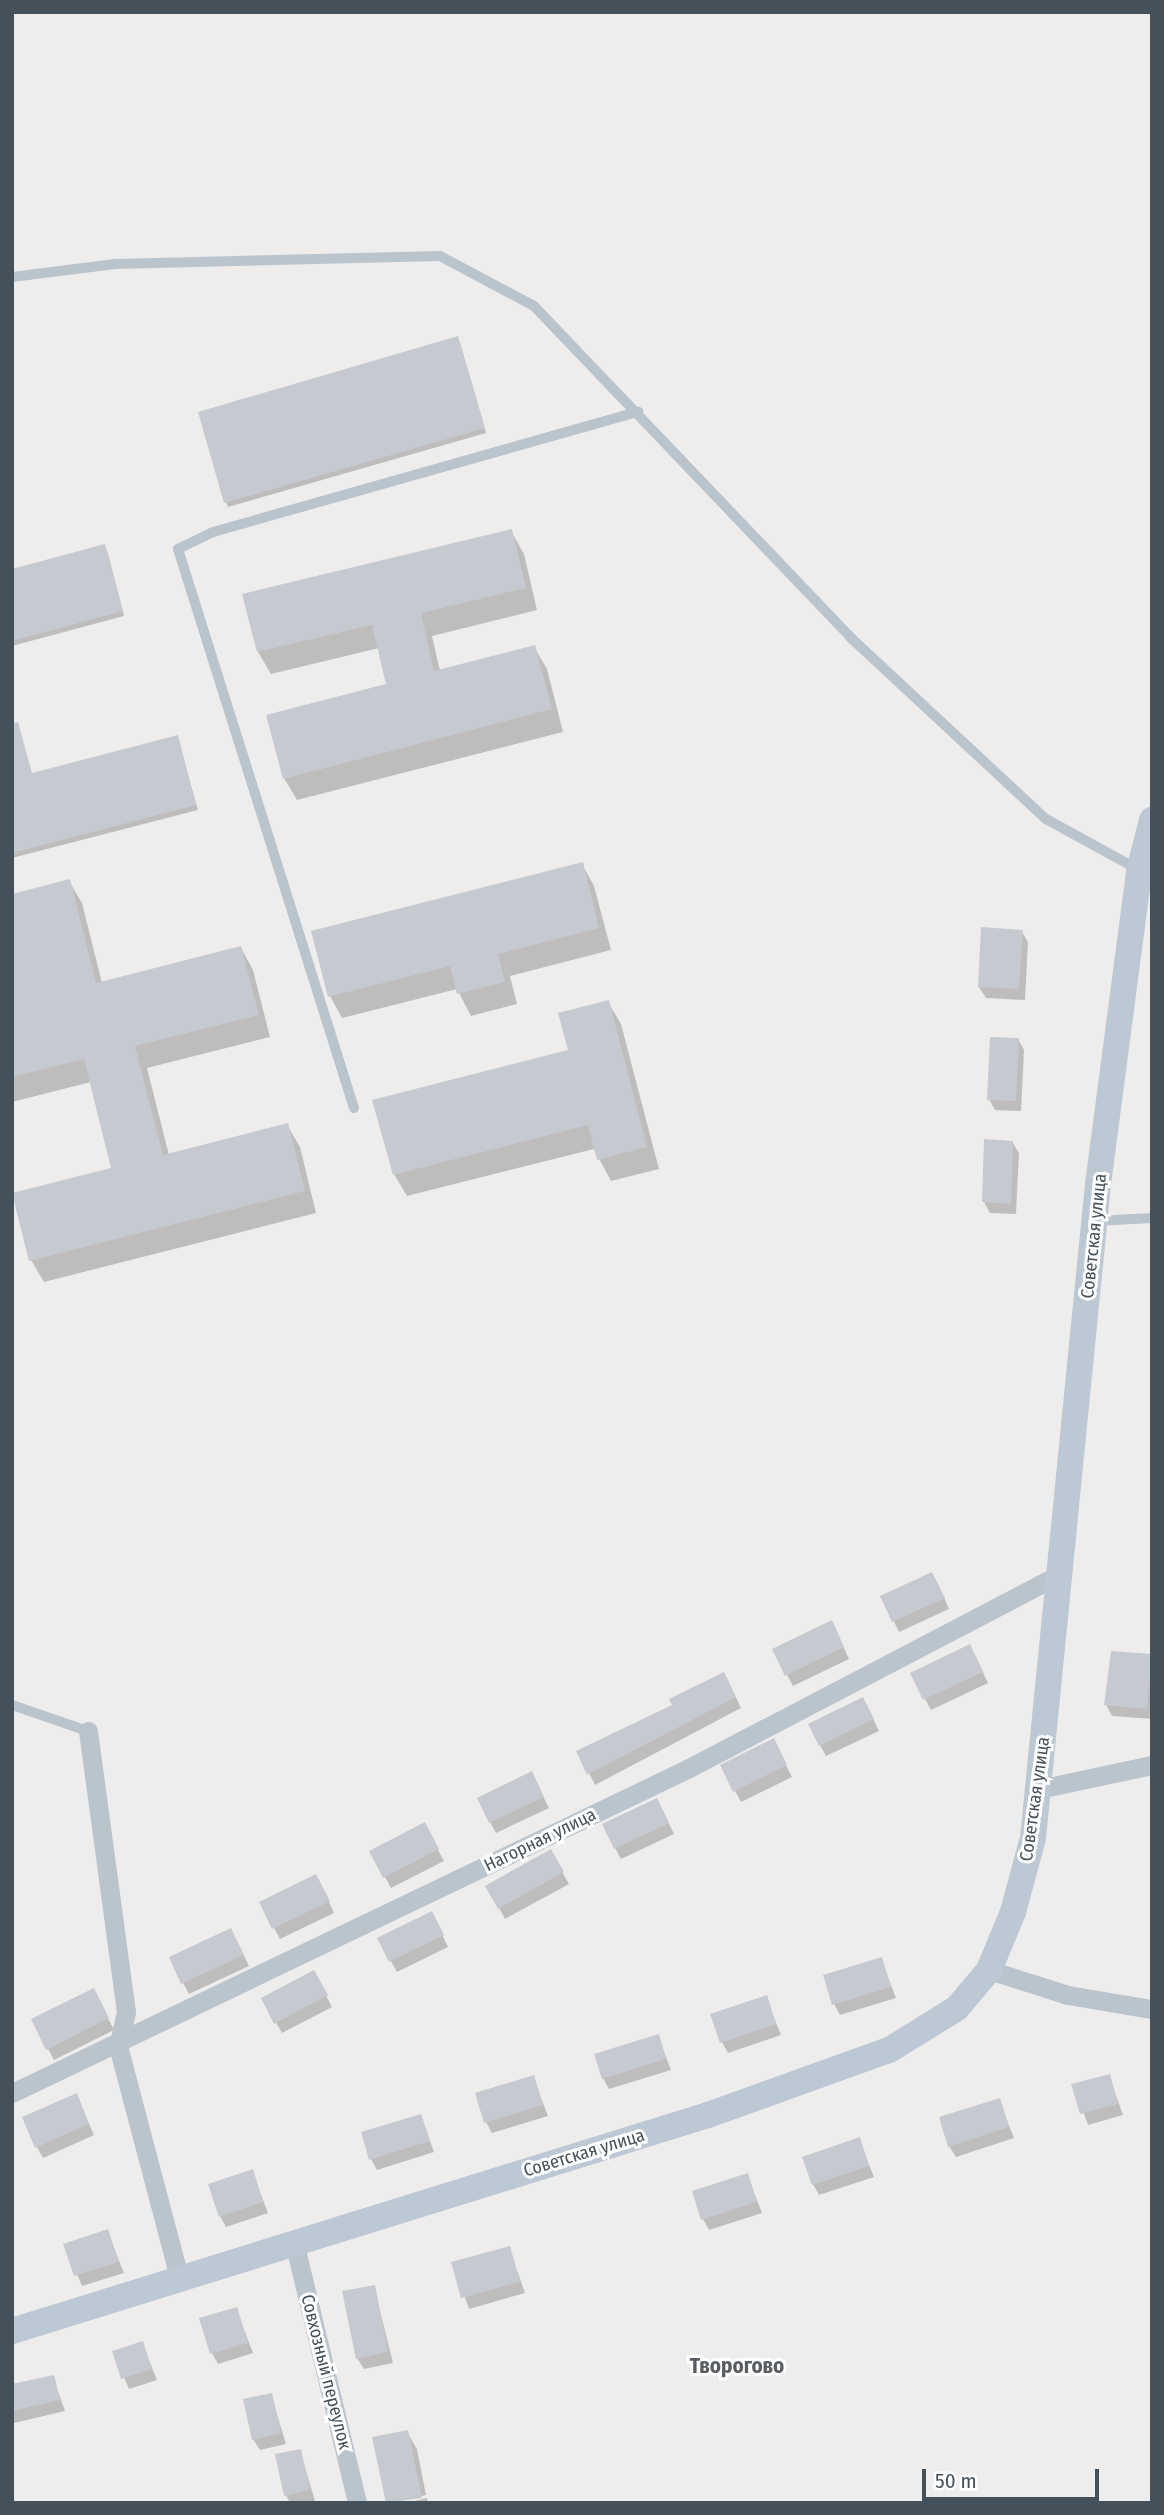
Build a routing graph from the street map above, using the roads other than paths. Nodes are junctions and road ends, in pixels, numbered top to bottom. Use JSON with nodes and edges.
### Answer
{"nodes":[{"id":1,"x":12,"y":277,"type":"edge"},
{"id":2,"x":638,"y":412,"type":"junction"},
{"id":3,"x":1152,"y":820,"type":"edge"},
{"id":4,"x":1139,"y":871,"type":"junction"},
{"id":5,"x":354,"y":1108,"type":"dead end"},
{"id":6,"x":1152,"y":1218,"type":"edge"},
{"id":7,"x":1095,"y":1221,"type":"junction"},
{"id":8,"x":1062,"y":1573,"type":"junction"},
{"id":9,"x":12,"y":1705,"type":"edge"},
{"id":10,"x":88,"y":1731,"type":"joint"},
{"id":11,"x":1152,"y":1765,"type":"edge"},
{"id":12,"x":1039,"y":1789,"type":"junction"},
{"id":13,"x":989,"y":1970,"type":"junction"},
{"id":14,"x":1152,"y":2009,"type":"edge"},
{"id":15,"x":118,"y":2046,"type":"junction"},
{"id":16,"x":12,"y":2093,"type":"edge"},
{"id":17,"x":294,"y":2242,"type":"junction"},
{"id":18,"x":179,"y":2277,"type":"junction"},
{"id":19,"x":12,"y":2331,"type":"edge"},
{"id":20,"x":357,"y":2503,"type":"edge"}],
"edges":[{"from":1,"to":2,"type":"lane"},
{"from":2,"to":4,"type":"lane"},
{"from":2,"to":5,"type":"lane"},
{"from":3,"to":4,"type":"street","name":"Советская улица"},
{"from":4,"to":7,"type":"street","name":"Советская улица"},
{"from":6,"to":7,"type":"lane"},
{"from":7,"to":8,"type":"street","name":"Советская улица"},
{"from":8,"to":12,"type":"street","name":"Советская улица"},
{"from":8,"to":15,"type":"street","name":"Нагорная улица"},
{"from":9,"to":10,"type":"lane"},
{"from":10,"to":15,"type":"street"},
{"from":11,"to":12,"type":"street"},
{"from":12,"to":13,"type":"street","name":"Советская улица"},
{"from":13,"to":14,"type":"street"},
{"from":13,"to":17,"type":"street","name":"Советская улица"},
{"from":15,"to":16,"type":"street","name":"Нагорная улица"},
{"from":15,"to":18,"type":"street"},
{"from":17,"to":18,"type":"street","name":"Советская улица"},
{"from":17,"to":20,"type":"street","name":"Совхозный переулок"},
{"from":18,"to":19,"type":"street","name":"Советская улица"}]}
